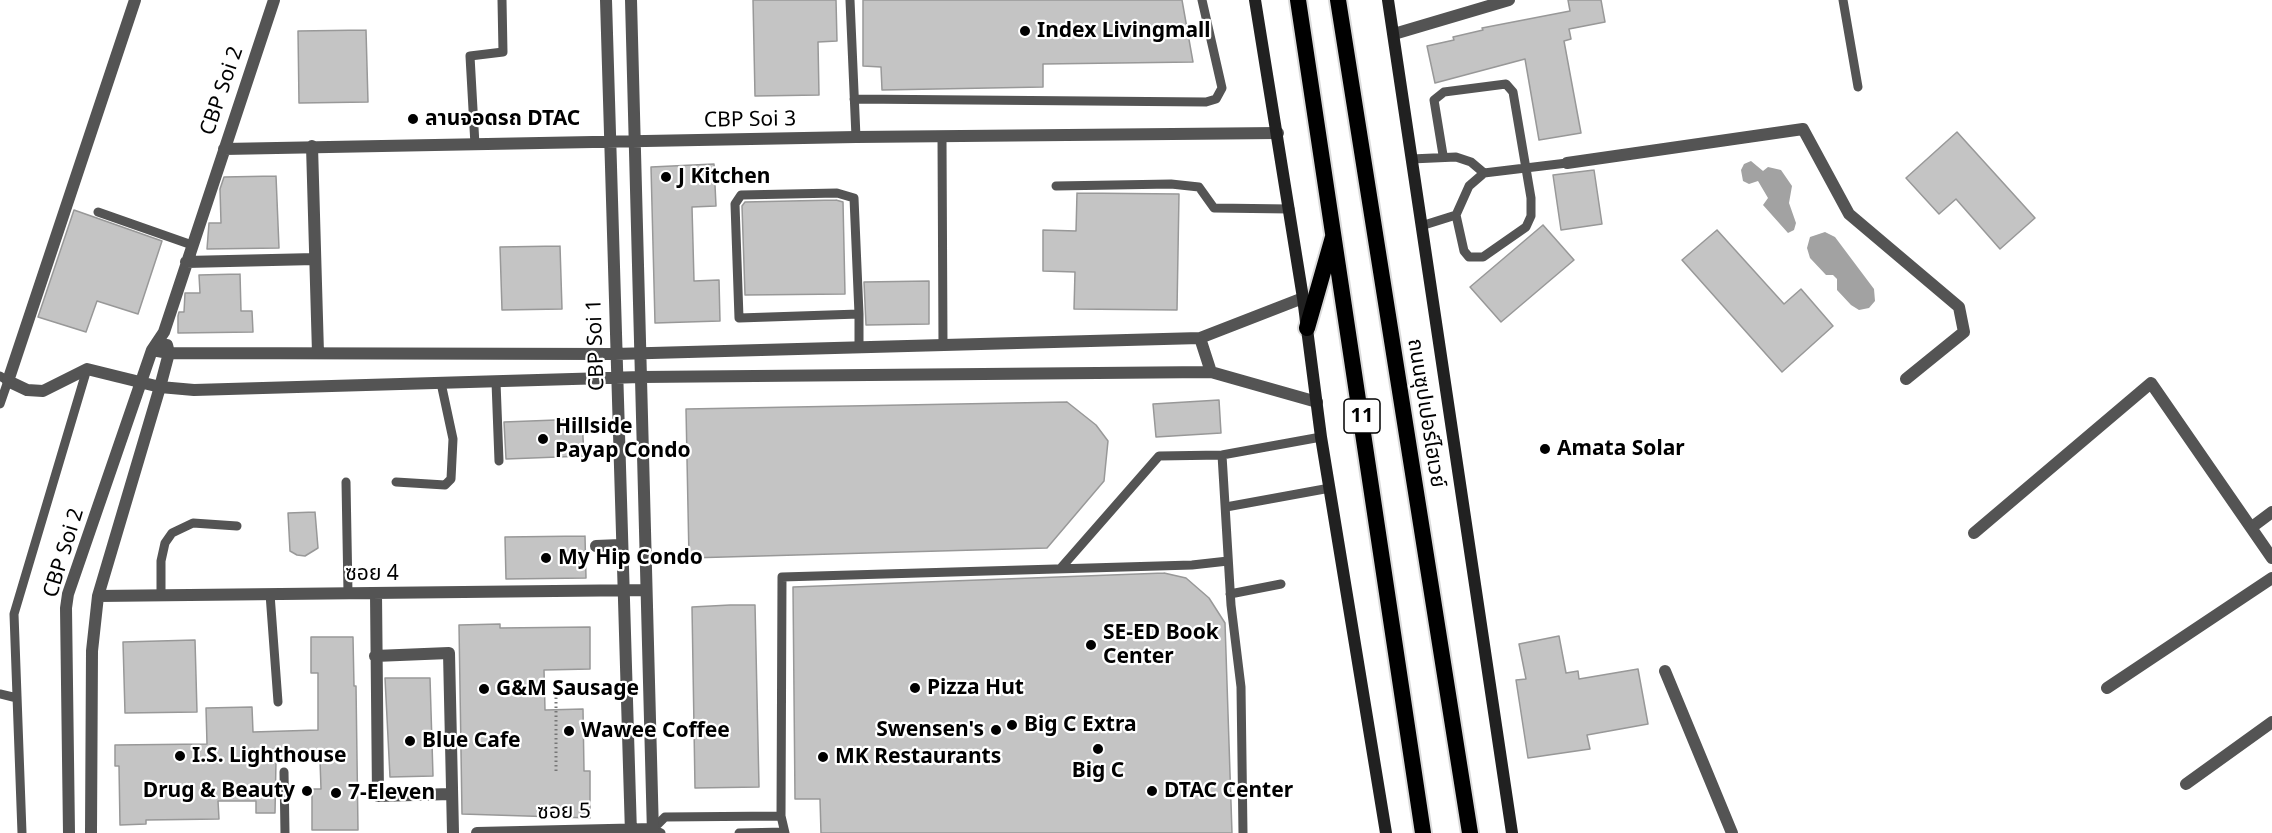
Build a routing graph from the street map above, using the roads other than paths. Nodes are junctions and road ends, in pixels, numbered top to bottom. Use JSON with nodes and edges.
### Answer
{"nodes":[{"id":1,"x":135,"y":0,"type":"edge"},
{"id":2,"x":274,"y":0,"type":"edge"},
{"id":3,"x":502,"y":0,"type":"edge"},
{"id":4,"x":606,"y":0,"type":"edge"},
{"id":5,"x":631,"y":0,"type":"edge"},
{"id":6,"x":850,"y":0,"type":"edge"},
{"id":7,"x":1202,"y":0,"type":"edge"},
{"id":8,"x":1255,"y":0,"type":"edge"},
{"id":9,"x":1298,"y":0,"type":"edge"},
{"id":10,"x":1338,"y":0,"type":"edge"},
{"id":11,"x":1388,"y":0,"type":"edge"},
{"id":12,"x":1509,"y":0,"type":"edge"},
{"id":13,"x":1843,"y":0,"type":"edge"},
{"id":14,"x":1394,"y":34,"type":"junction"},
{"id":15,"x":1858,"y":87,"type":"dead end"},
{"id":16,"x":854,"y":99,"type":"junction"},
{"id":17,"x":1278,"y":133,"type":"junction"},
{"id":18,"x":856,"y":137,"type":"junction"},
{"id":19,"x":942,"y":138,"type":"junction"},
{"id":20,"x":635,"y":142,"type":"junction"},
{"id":21,"x":609,"y":143,"type":"junction"},
{"id":22,"x":476,"y":145,"type":"junction"},
{"id":23,"x":312,"y":146,"type":"junction"},
{"id":24,"x":224,"y":148,"type":"junction"},
{"id":25,"x":1443,"y":155,"type":"junction"},
{"id":26,"x":1411,"y":159,"type":"junction"},
{"id":27,"x":1567,"y":163,"type":"joint"},
{"id":28,"x":1526,"y":168,"type":"junction"},
{"id":29,"x":1484,"y":173,"type":"junction"},
{"id":30,"x":1056,"y":186,"type":"dead end"},
{"id":31,"x":1290,"y":209,"type":"junction"},
{"id":32,"x":98,"y":212,"type":"dead end"},
{"id":33,"x":1456,"y":215,"type":"junction"},
{"id":34,"x":1421,"y":226,"type":"junction"},
{"id":35,"x":1334,"y":231,"type":"junction"},
{"id":36,"x":192,"y":245,"type":"junction"},
{"id":37,"x":315,"y":259,"type":"junction"},
{"id":38,"x":186,"y":262,"type":"junction"},
{"id":39,"x":1303,"y":298,"type":"junction"},
{"id":40,"x":859,"y":314,"type":"junction"},
{"id":41,"x":1307,"y":328,"type":"junction"},
{"id":42,"x":164,"y":332,"type":"junction"},
{"id":43,"x":1200,"y":338,"type":"junction"},
{"id":44,"x":943,"y":345,"type":"junction"},
{"id":45,"x":859,"y":347,"type":"junction"},
{"id":46,"x":152,"y":350,"type":"junction"},
{"id":47,"x":169,"y":353,"type":"junction"},
{"id":48,"x":318,"y":353,"type":"junction"},
{"id":49,"x":640,"y":353,"type":"junction"},
{"id":50,"x":615,"y":354,"type":"junction"},
{"id":51,"x":87,"y":369,"type":"junction"},
{"id":52,"x":1211,"y":372,"type":"junction"},
{"id":53,"x":641,"y":377,"type":"junction"},
{"id":54,"x":4,"y":378,"type":"edge"},
{"id":55,"x":616,"y":378,"type":"junction"},
{"id":56,"x":1906,"y":378,"type":"dead end"},
{"id":57,"x":142,"y":382,"type":"junction"},
{"id":58,"x":496,"y":382,"type":"junction"},
{"id":59,"x":441,"y":383,"type":"junction"},
{"id":60,"x":160,"y":387,"type":"junction"},
{"id":61,"x":1317,"y":402,"type":"junction"},
{"id":62,"x":0,"y":404,"type":"edge"},
{"id":63,"x":1321,"y":437,"type":"junction"},
{"id":64,"x":1222,"y":454,"type":"junction"},
{"id":65,"x":499,"y":461,"type":"dead end"},
{"id":66,"x":346,"y":482,"type":"dead end"},
{"id":67,"x":396,"y":482,"type":"dead end"},
{"id":68,"x":1330,"y":488,"type":"junction"},
{"id":69,"x":1226,"y":507,"type":"junction"},
{"id":70,"x":2272,"y":512,"type":"edge"},
{"id":71,"x":237,"y":526,"type":"dead end"},
{"id":72,"x":2252,"y":527,"type":"junction"},
{"id":73,"x":1974,"y":533,"type":"dead end"},
{"id":74,"x":621,"y":545,"type":"junction"},
{"id":75,"x":596,"y":546,"type":"dead end"},
{"id":76,"x":2272,"y":558,"type":"edge"},
{"id":77,"x":1228,"y":561,"type":"junction"},
{"id":78,"x":1060,"y":569,"type":"junction"},
{"id":79,"x":2272,"y":579,"type":"edge"},
{"id":80,"x":1281,"y":584,"type":"dead end"},
{"id":81,"x":646,"y":590,"type":"junction"},
{"id":82,"x":623,"y":591,"type":"junction"},
{"id":83,"x":348,"y":593,"type":"junction"},
{"id":84,"x":270,"y":594,"type":"junction"},
{"id":85,"x":376,"y":594,"type":"junction"},
{"id":86,"x":1230,"y":594,"type":"junction"},
{"id":87,"x":161,"y":595,"type":"junction"},
{"id":88,"x":98,"y":596,"type":"junction"},
{"id":89,"x":375,"y":656,"type":"junction"},
{"id":90,"x":1665,"y":671,"type":"dead end"},
{"id":91,"x":2107,"y":688,"type":"dead end"},
{"id":92,"x":0,"y":694,"type":"edge"},
{"id":93,"x":17,"y":698,"type":"junction"},
{"id":94,"x":278,"y":702,"type":"dead end"},
{"id":95,"x":2272,"y":722,"type":"edge"},
{"id":96,"x":284,"y":772,"type":"dead end"},
{"id":97,"x":2186,"y":784,"type":"dead end"},
{"id":98,"x":451,"y":794,"type":"junction"},
{"id":99,"x":1465,"y":797,"type":"junction"},
{"id":100,"x":781,"y":816,"type":"junction"},
{"id":101,"x":631,"y":831,"type":"edge"},
{"id":102,"x":655,"y":832,"type":"edge"},
{"id":103,"x":784,"y":832,"type":"edge"},
{"id":104,"x":22,"y":833,"type":"edge"},
{"id":105,"x":69,"y":833,"type":"edge"},
{"id":106,"x":92,"y":833,"type":"edge"},
{"id":107,"x":285,"y":833,"type":"edge"},
{"id":108,"x":453,"y":833,"type":"edge"},
{"id":109,"x":477,"y":833,"type":"edge"},
{"id":110,"x":739,"y":833,"type":"edge"},
{"id":111,"x":1243,"y":833,"type":"edge"},
{"id":112,"x":1386,"y":833,"type":"edge"},
{"id":113,"x":1424,"y":833,"type":"edge"},
{"id":114,"x":1470,"y":833,"type":"edge"},
{"id":115,"x":1482,"y":833,"type":"edge"},
{"id":116,"x":1512,"y":833,"type":"edge"},
{"id":117,"x":1732,"y":833,"type":"edge"}],
"edges":[{"from":1,"to":54,"type":"street"},
{"from":2,"to":24,"type":"street","name":"CBP Soi 2"},
{"from":3,"to":22,"type":"lane"},
{"from":4,"to":21,"type":"street","name":"CBP Soi 1"},
{"from":5,"to":20,"type":"street","name":"CBP Soi 1"},
{"from":6,"to":16,"type":"lane"},
{"from":7,"to":16,"type":"lane"},
{"from":8,"to":17,"type":"main road"},
{"from":9,"to":35,"type":"highway","number":"11"},
{"from":10,"to":99,"type":"highway","name":"ถนนซุปเปอร์ไฮเวย์","number":"11"},
{"from":11,"to":14,"type":"main road"},
{"from":12,"to":14,"type":"street"},
{"from":13,"to":15,"type":"lane"},
{"from":14,"to":26,"type":"main road"},
{"from":16,"to":18,"type":"lane"},
{"from":17,"to":19,"type":"street","name":"CBP Soi 3"},
{"from":17,"to":31,"type":"main road"},
{"from":18,"to":19,"type":"street","name":"CBP Soi 3"},
{"from":18,"to":20,"type":"street","name":"CBP Soi 3"},
{"from":19,"to":44,"type":"lane"},
{"from":20,"to":21,"type":"street","name":"CBP Soi 3"},
{"from":20,"to":49,"type":"street","name":"CBP Soi 1"},
{"from":21,"to":22,"type":"street","name":"CBP Soi 3"},
{"from":21,"to":50,"type":"street","name":"CBP Soi 1"},
{"from":22,"to":23,"type":"street","name":"CBP Soi 3"},
{"from":23,"to":24,"type":"street","name":"CBP Soi 3"},
{"from":23,"to":37,"type":"street"},
{"from":24,"to":36,"type":"street","name":"CBP Soi 2"},
{"from":25,"to":26,"type":"lane"},
{"from":25,"to":28,"type":"lane"},
{"from":25,"to":29,"type":"lane"},
{"from":26,"to":34,"type":"main road"},
{"from":27,"to":28,"type":"lane"},
{"from":27,"to":56,"type":"street"},
{"from":28,"to":29,"type":"lane"},
{"from":28,"to":33,"type":"lane"},
{"from":29,"to":33,"type":"lane"},
{"from":30,"to":31,"type":"lane"},
{"from":31,"to":39,"type":"main road"},
{"from":32,"to":36,"type":"lane"},
{"from":33,"to":34,"type":"lane"},
{"from":34,"to":116,"type":"main road"},
{"from":35,"to":41,"type":"highway"},
{"from":35,"to":113,"type":"highway","number":"11"},
{"from":36,"to":38,"type":"street","name":"CBP Soi 2"},
{"from":37,"to":38,"type":"street"},
{"from":37,"to":48,"type":"street"},
{"from":38,"to":42,"type":"street","name":"CBP Soi 2"},
{"from":39,"to":41,"type":"main road"},
{"from":39,"to":43,"type":"street"},
{"from":40,"to":40,"type":"lane"},
{"from":40,"to":45,"type":"lane"},
{"from":41,"to":61,"type":"main road"},
{"from":42,"to":46,"type":"street","name":"CBP Soi 2"},
{"from":42,"to":47,"type":"street"},
{"from":43,"to":44,"type":"street"},
{"from":43,"to":52,"type":"street"},
{"from":44,"to":45,"type":"street"},
{"from":45,"to":49,"type":"street"},
{"from":46,"to":47,"type":"street"},
{"from":46,"to":57,"type":"street","name":"CBP Soi 2"},
{"from":47,"to":48,"type":"street"},
{"from":47,"to":60,"type":"street"},
{"from":48,"to":50,"type":"street"},
{"from":49,"to":50,"type":"street"},
{"from":49,"to":53,"type":"street","name":"CBP Soi 1"},
{"from":50,"to":55,"type":"street","name":"CBP Soi 1"},
{"from":51,"to":54,"type":"street"},
{"from":51,"to":57,"type":"street"},
{"from":51,"to":93,"type":"lane"},
{"from":52,"to":53,"type":"street"},
{"from":52,"to":61,"type":"street"},
{"from":53,"to":55,"type":"street"},
{"from":53,"to":81,"type":"street","name":"CBP Soi 1"},
{"from":54,"to":62,"type":"lane"},
{"from":55,"to":58,"type":"street"},
{"from":55,"to":74,"type":"street","name":"CBP Soi 1"},
{"from":57,"to":60,"type":"street"},
{"from":57,"to":105,"type":"street","name":"CBP Soi 2"},
{"from":58,"to":59,"type":"street"},
{"from":58,"to":65,"type":"lane"},
{"from":59,"to":60,"type":"street"},
{"from":59,"to":67,"type":"lane"},
{"from":60,"to":88,"type":"street"},
{"from":61,"to":63,"type":"main road"},
{"from":63,"to":64,"type":"lane"},
{"from":63,"to":68,"type":"main road"},
{"from":64,"to":69,"type":"lane"},
{"from":64,"to":78,"type":"lane"},
{"from":66,"to":83,"type":"lane"},
{"from":68,"to":69,"type":"lane"},
{"from":68,"to":112,"type":"main road"},
{"from":69,"to":77,"type":"lane"},
{"from":70,"to":72,"type":"street"},
{"from":71,"to":87,"type":"lane"},
{"from":72,"to":73,"type":"street"},
{"from":72,"to":76,"type":"street"},
{"from":74,"to":75,"type":"street"},
{"from":74,"to":82,"type":"street","name":"CBP Soi 1"},
{"from":77,"to":78,"type":"lane"},
{"from":77,"to":86,"type":"lane"},
{"from":78,"to":100,"type":"lane"},
{"from":79,"to":91,"type":"street"},
{"from":80,"to":86,"type":"lane"},
{"from":81,"to":82,"type":"street","name":"ซอย 4"},
{"from":81,"to":102,"type":"street","name":"CBP Soi 1"},
{"from":82,"to":85,"type":"street","name":"ซอย 4"},
{"from":82,"to":101,"type":"street","name":"CBP Soi 1"},
{"from":83,"to":84,"type":"street","name":"ซอย 4"},
{"from":83,"to":85,"type":"street","name":"ซอย 4"},
{"from":84,"to":87,"type":"street","name":"ซอย 4"},
{"from":84,"to":94,"type":"lane"},
{"from":85,"to":89,"type":"street"},
{"from":86,"to":111,"type":"lane"},
{"from":87,"to":88,"type":"street","name":"ซอย 4"},
{"from":88,"to":106,"type":"street"},
{"from":89,"to":98,"type":"street"},
{"from":89,"to":98,"type":"street"},
{"from":90,"to":117,"type":"street"},
{"from":92,"to":93,"type":"lane"},
{"from":93,"to":104,"type":"lane"},
{"from":95,"to":97,"type":"street"},
{"from":96,"to":107,"type":"lane"},
{"from":98,"to":108,"type":"street"},
{"from":99,"to":114,"type":"highway","name":"ถนนซุปเปอร์ไฮเวย์","number":"11"},
{"from":99,"to":115,"type":"highway"},
{"from":100,"to":102,"type":"lane"},
{"from":100,"to":103,"type":"lane"},
{"from":101,"to":102,"type":"street","name":"ซอย 5"},
{"from":101,"to":109,"type":"street","name":"ซอย 5"},
{"from":103,"to":110,"type":"lane"}]}
